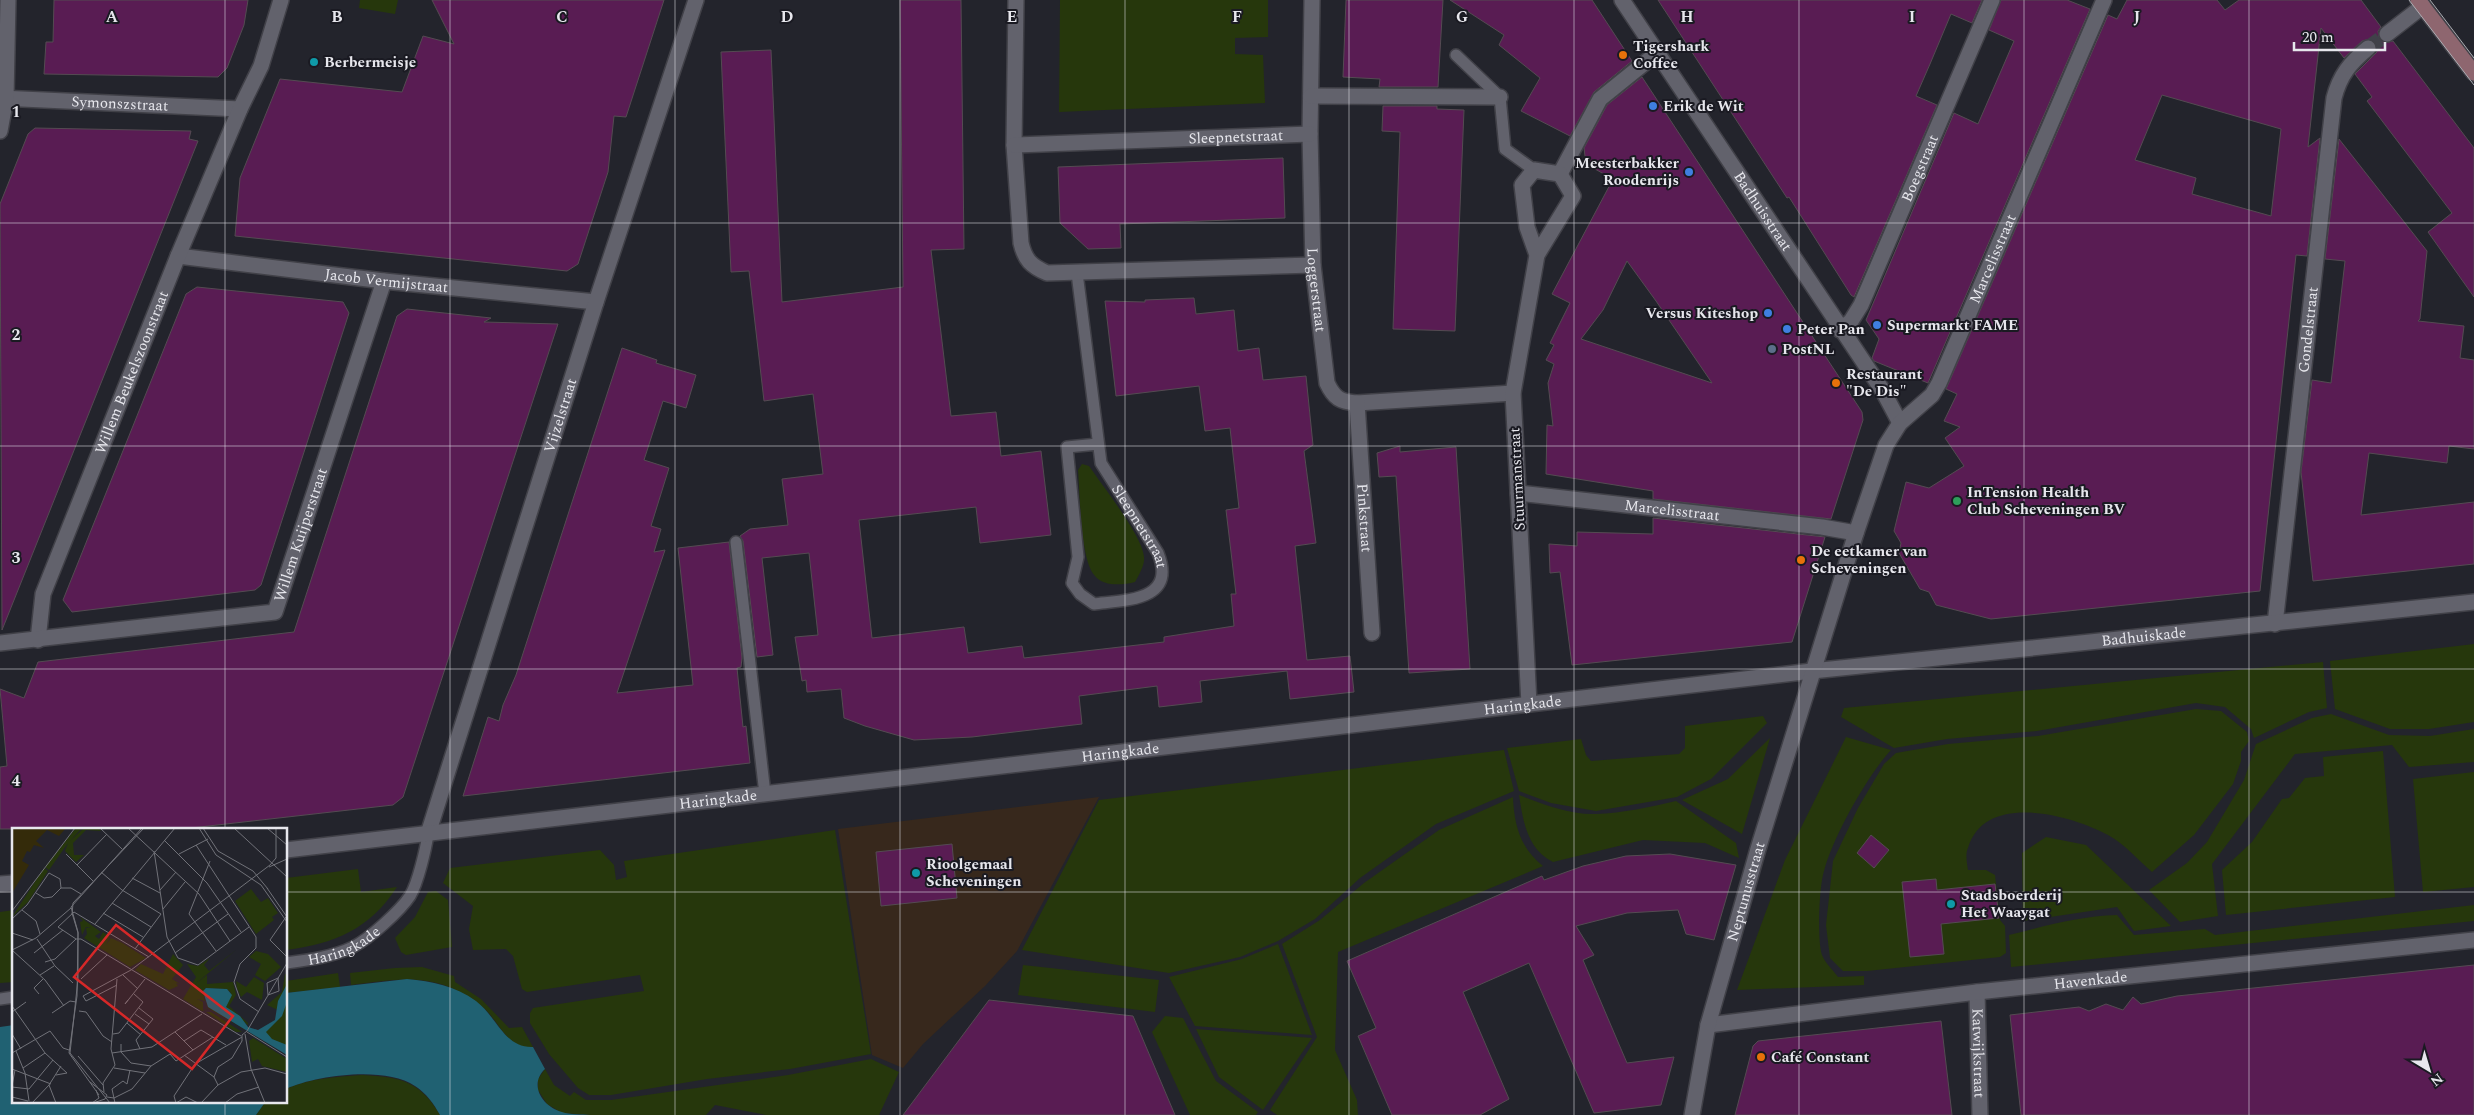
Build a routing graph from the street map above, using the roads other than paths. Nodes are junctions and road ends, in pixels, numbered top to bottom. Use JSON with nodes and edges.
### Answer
{"nodes":[{"id":1,"x":8,"y":0,"type":"edge"},
{"id":2,"x":281,"y":0,"type":"edge"},
{"id":3,"x":696,"y":0,"type":"edge"},
{"id":4,"x":1016,"y":0,"type":"edge"},
{"id":5,"x":1312,"y":0,"type":"edge"},
{"id":6,"x":1622,"y":0,"type":"edge"},
{"id":7,"x":1992,"y":0,"type":"edge"},
{"id":8,"x":2104,"y":0,"type":"edge"},
{"id":9,"x":2421,"y":3,"type":"edge"},
{"id":10,"x":2387,"y":34,"type":"tunnel mouth"},
{"id":11,"x":2368,"y":48,"type":"tunnel mouth"},
{"id":12,"x":1657,"y":53,"type":"junction"},
{"id":13,"x":1456,"y":55,"type":"dead end"},
{"id":14,"x":2474,"y":73,"type":"edge"},
{"id":15,"x":1311,"y":96,"type":"junction"},
{"id":16,"x":1500,"y":97,"type":"junction"},
{"id":17,"x":3,"y":98,"type":"edge"},
{"id":18,"x":240,"y":109,"type":"junction"},
{"id":19,"x":0,"y":131,"type":"edge"},
{"id":20,"x":1310,"y":134,"type":"junction"},
{"id":21,"x":1014,"y":145,"type":"junction"},
{"id":22,"x":1534,"y":170,"type":"junction"},
{"id":23,"x":1560,"y":174,"type":"junction"},
{"id":24,"x":1538,"y":255,"type":"junction"},
{"id":25,"x":178,"y":256,"type":"junction"},
{"id":26,"x":1313,"y":265,"type":"junction"},
{"id":27,"x":1077,"y":273,"type":"junction"},
{"id":28,"x":384,"y":281,"type":"junction"},
{"id":29,"x":596,"y":302,"type":"junction"},
{"id":30,"x":1840,"y":330,"type":"junction"},
{"id":31,"x":1513,"y":393,"type":"junction"},
{"id":32,"x":1357,"y":403,"type":"junction"},
{"id":33,"x":1900,"y":423,"type":"junction"},
{"id":34,"x":1098,"y":444,"type":"junction"},
{"id":35,"x":1518,"y":493,"type":"junction"},
{"id":36,"x":1856,"y":533,"type":"junction"},
{"id":37,"x":736,"y":542,"type":"dead end"},
{"id":38,"x":2474,"y":602,"type":"edge"},
{"id":39,"x":2274,"y":624,"type":"junction"},
{"id":40,"x":1372,"y":633,"type":"dead end"},
{"id":41,"x":38,"y":640,"type":"junction"},
{"id":42,"x":0,"y":643,"type":"edge"},
{"id":43,"x":1812,"y":671,"type":"junction"},
{"id":44,"x":1529,"y":704,"type":"junction"},
{"id":45,"x":765,"y":794,"type":"junction"},
{"id":46,"x":428,"y":834,"type":"junction"},
{"id":47,"x":288,"y":850,"type":"edge"},
{"id":48,"x":2474,"y":940,"type":"edge"},
{"id":49,"x":288,"y":963,"type":"edge"},
{"id":50,"x":1977,"y":992,"type":"junction"},
{"id":51,"x":1708,"y":1025,"type":"junction"},
{"id":52,"x":1692,"y":1115,"type":"edge"},
{"id":53,"x":1980,"y":1115,"type":"edge"}],
"edges":[{"from":1,"to":17,"type":"street"},
{"from":2,"to":18,"type":"street","name":"Willem Beukelszoonstraat"},
{"from":3,"to":29,"type":"street","name":"Vijzelstraat"},
{"from":4,"to":21,"type":"street"},
{"from":5,"to":15,"type":"street","name":"Loggerstraat"},
{"from":6,"to":12,"type":"street","name":"Badhuisstraat"},
{"from":7,"to":30,"type":"street","name":"Boegstraat"},
{"from":8,"to":33,"type":"street","name":"Marcelisstraat"},
{"from":9,"to":10,"type":"street"},
{"from":9,"to":14,"type":"main road"},
{"from":11,"to":39,"type":"street","name":"Gondelstraat"},
{"from":12,"to":23,"type":"street"},
{"from":12,"to":30,"type":"street","name":"Badhuisstraat"},
{"from":13,"to":16,"type":"lane"},
{"from":15,"to":16,"type":"street"},
{"from":15,"to":20,"type":"street","name":"Loggerstraat"},
{"from":16,"to":22,"type":"lane"},
{"from":17,"to":18,"type":"street","name":"Symonszstraat"},
{"from":17,"to":19,"type":"street"},
{"from":18,"to":25,"type":"street","name":"Willem Beukelszoonstraat"},
{"from":20,"to":21,"type":"street","name":"Sleepnetstraat"},
{"from":20,"to":26,"type":"street","name":"Loggerstraat"},
{"from":21,"to":27,"type":"street"},
{"from":22,"to":23,"type":"street"},
{"from":22,"to":24,"type":"street"},
{"from":23,"to":24,"type":"street","name":"Stuurmanstraat"},
{"from":24,"to":31,"type":"street","name":"Stuurmanstraat"},
{"from":25,"to":28,"type":"street","name":"Jacob Vermijstraat"},
{"from":25,"to":41,"type":"street","name":"Willem Beukelszoonstraat"},
{"from":26,"to":27,"type":"street"},
{"from":26,"to":32,"type":"street","name":"Loggerstraat"},
{"from":27,"to":34,"type":"lane","name":"Sleepnetstraat"},
{"from":28,"to":29,"type":"street","name":"Jacob Vermijstraat"},
{"from":28,"to":41,"type":"street","name":"Willem Kuijperstraat"},
{"from":29,"to":46,"type":"street","name":"Vijzelstraat"},
{"from":30,"to":33,"type":"street","name":"Badhuisstraat"},
{"from":31,"to":32,"type":"street","name":"Loggerstraat"},
{"from":31,"to":35,"type":"street","name":"Stuurmanstraat"},
{"from":32,"to":40,"type":"street","name":"Pinkstraat"},
{"from":33,"to":36,"type":"street","name":"Marcelisstraat"},
{"from":34,"to":34,"type":"lane","name":"Sleepnetstraat"},
{"from":35,"to":36,"type":"street","name":"Marcelisstraat"},
{"from":35,"to":44,"type":"street","name":"Stuurmanstraat"},
{"from":36,"to":43,"type":"street","name":"Marcelisstraat"},
{"from":37,"to":45,"type":"lane"},
{"from":38,"to":39,"type":"street","name":"Badhuiskade"},
{"from":39,"to":43,"type":"street","name":"Badhuiskade"},
{"from":41,"to":42,"type":"street","name":"Willem Kuijperstraat"},
{"from":43,"to":44,"type":"street","name":"Haringkade"},
{"from":43,"to":51,"type":"street","name":"Neptunusstraat"},
{"from":44,"to":45,"type":"street","name":"Haringkade"},
{"from":45,"to":46,"type":"street","name":"Haringkade"},
{"from":46,"to":47,"type":"street","name":"Haringkade"},
{"from":46,"to":49,"type":"lane","name":"Haringkade"},
{"from":48,"to":50,"type":"street","name":"Havenkade"},
{"from":50,"to":51,"type":"street","name":"Havenkade"},
{"from":50,"to":53,"type":"street","name":"Katwijkstraat"},
{"from":51,"to":52,"type":"street","name":"Neptunusstraat"}]}
